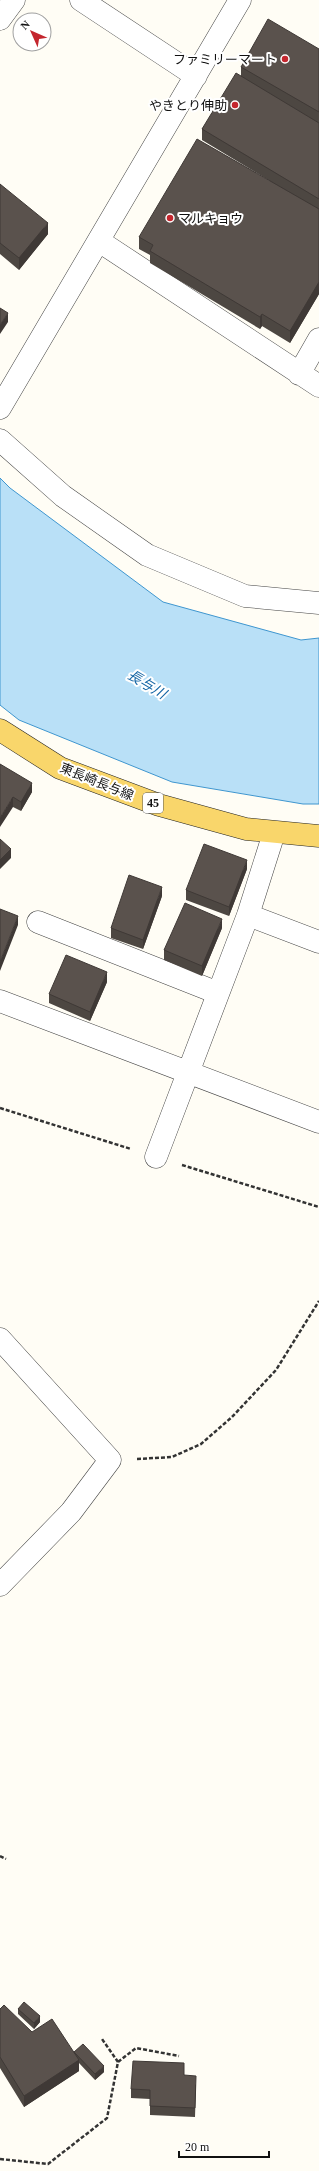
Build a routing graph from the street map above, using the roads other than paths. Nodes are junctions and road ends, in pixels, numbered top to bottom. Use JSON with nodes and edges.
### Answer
{"nodes":[{"id":1,"x":14,"y":0,"type":"edge"},
{"id":2,"x":81,"y":0,"type":"edge"},
{"id":3,"x":240,"y":0,"type":"edge"},
{"id":4,"x":0,"y":19,"type":"edge"},
{"id":5,"x":196,"y":76,"type":"junction"},
{"id":6,"x":99,"y":240,"type":"junction"},
{"id":7,"x":319,"y":339,"type":"edge"},
{"id":8,"x":299,"y":374,"type":"junction"},
{"id":9,"x":319,"y":386,"type":"edge"},
{"id":10,"x":0,"y":408,"type":"edge"},
{"id":11,"x":0,"y":440,"type":"edge"},
{"id":12,"x":319,"y":603,"type":"edge"},
{"id":13,"x":0,"y":730,"type":"edge"},
{"id":14,"x":274,"y":833,"type":"junction"},
{"id":15,"x":319,"y":836,"type":"edge"},
{"id":16,"x":248,"y":915,"type":"junction"},
{"id":17,"x":38,"y":922,"type":"dead end"},
{"id":18,"x":319,"y":942,"type":"edge"},
{"id":19,"x":218,"y":993,"type":"junction"},
{"id":20,"x":0,"y":1001,"type":"edge"},
{"id":21,"x":189,"y":1073,"type":"junction"},
{"id":22,"x":319,"y":1122,"type":"edge"},
{"id":23,"x":156,"y":1156,"type":"dead end"},
{"id":24,"x":0,"y":1339,"type":"edge"},
{"id":25,"x":0,"y":1585,"type":"edge"}],
"edges":[{"from":1,"to":4,"type":"street"},
{"from":2,"to":5,"type":"street"},
{"from":3,"to":5,"type":"street"},
{"from":5,"to":6,"type":"street"},
{"from":6,"to":8,"type":"street"},
{"from":6,"to":10,"type":"street"},
{"from":7,"to":8,"type":"street"},
{"from":8,"to":9,"type":"street"},
{"from":11,"to":12,"type":"street"},
{"from":13,"to":14,"type":"main road","name":"東長崎長与線","number":"45"},
{"from":14,"to":15,"type":"main road","name":"東長崎長与線","number":"45"},
{"from":14,"to":16,"type":"street"},
{"from":16,"to":18,"type":"street"},
{"from":16,"to":19,"type":"street"},
{"from":17,"to":19,"type":"street"},
{"from":19,"to":21,"type":"street"},
{"from":20,"to":21,"type":"street"},
{"from":21,"to":22,"type":"street"},
{"from":21,"to":23,"type":"street"},
{"from":24,"to":25,"type":"street"}]}
